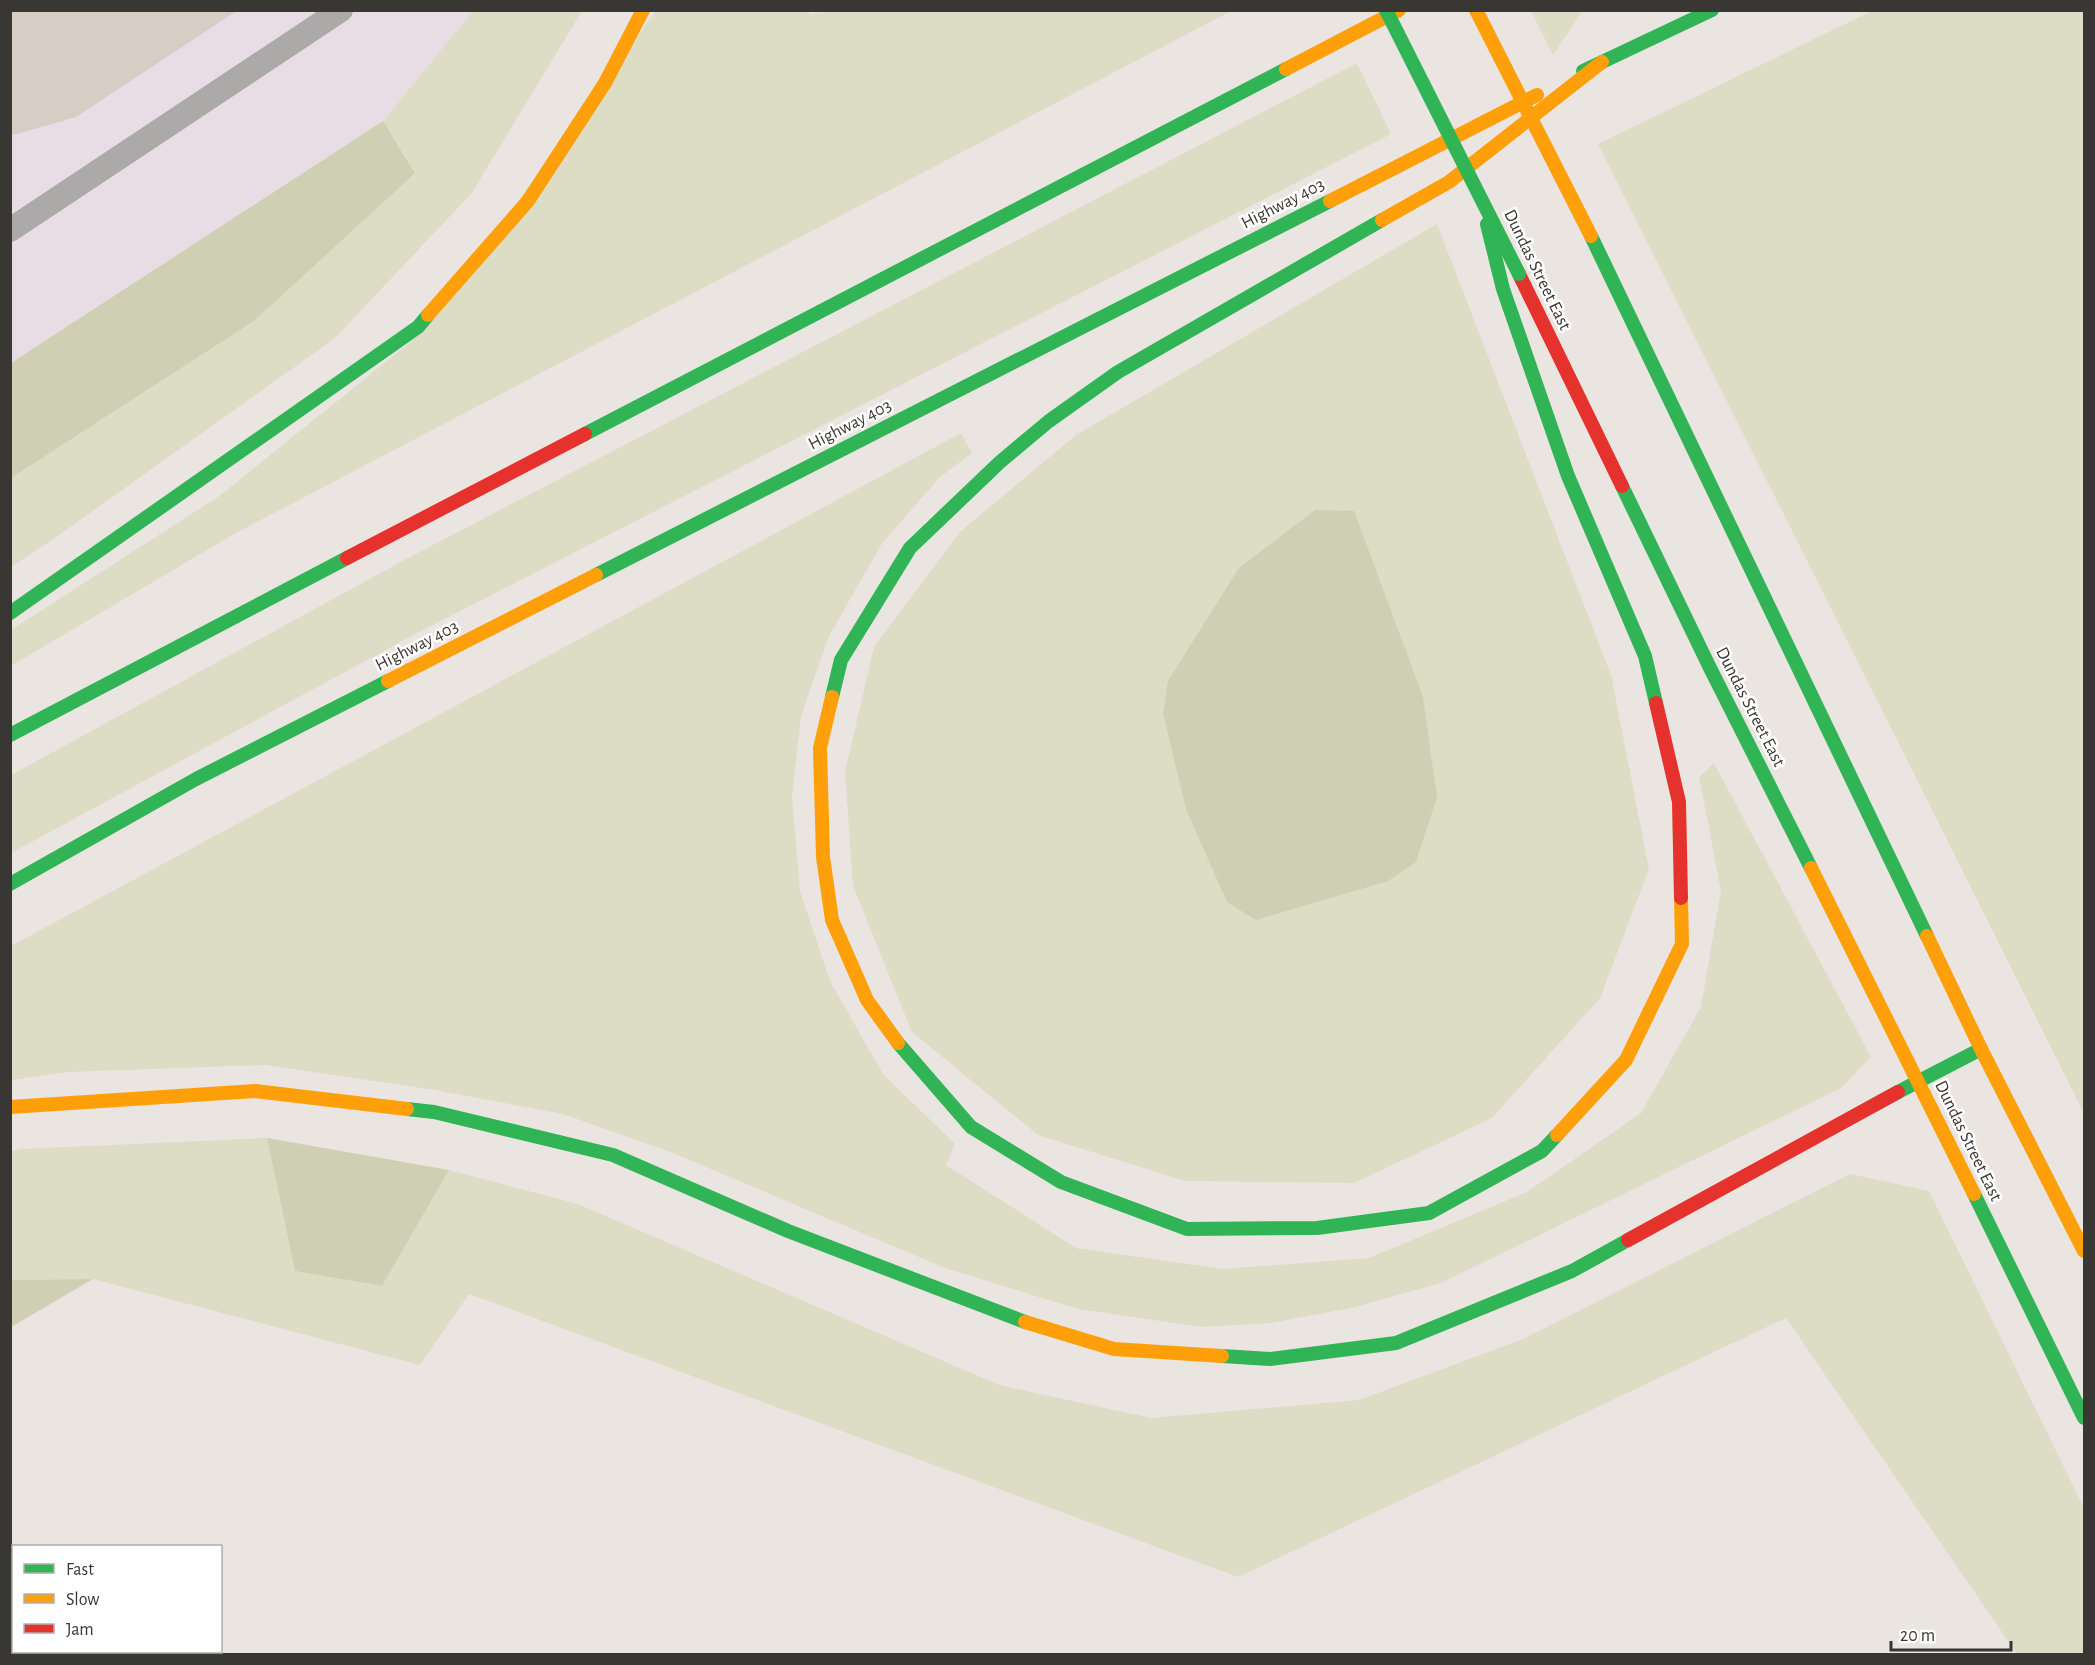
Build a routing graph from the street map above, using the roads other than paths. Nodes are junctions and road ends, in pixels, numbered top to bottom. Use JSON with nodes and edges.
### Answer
{"nodes":[{"id":1,"x":341,"y":10,"type":"edge"},
{"id":2,"x":643,"y":10,"type":"edge"},
{"id":3,"x":1386,"y":10,"type":"edge"},
{"id":4,"x":1392,"y":10,"type":"edge"},
{"id":5,"x":1399,"y":10,"type":"edge"},
{"id":6,"x":1476,"y":10,"type":"edge"},
{"id":7,"x":1712,"y":10,"type":"edge"},
{"id":8,"x":1369,"y":25,"type":"junction"},
{"id":9,"x":1602,"y":62,"type":"junction"},
{"id":10,"x":1481,"y":199,"type":"junction"},
{"id":11,"x":10,"y":230,"type":"edge"},
{"id":12,"x":10,"y":613,"type":"edge"},
{"id":13,"x":10,"y":735,"type":"edge"},
{"id":14,"x":10,"y":884,"type":"edge"},
{"id":15,"x":1981,"y":1049,"type":"junction"},
{"id":16,"x":1918,"y":1080,"type":"junction"},
{"id":17,"x":10,"y":1107,"type":"edge"},
{"id":18,"x":2085,"y":1251,"type":"edge"},
{"id":19,"x":2085,"y":1418,"type":"edge"}],
"edges":[{"from":1,"to":11,"type":"lane"},
{"from":2,"to":12,"type":"main road"},
{"from":3,"to":10,"type":"main road","name":"Dundas Street East","bridge":true},
{"from":4,"to":8,"type":"main road"},
{"from":5,"to":8,"type":"main road"},
{"from":6,"to":15,"type":"main road","bridge":true},
{"from":7,"to":9,"type":"main road","name":"Highway 403"},
{"from":8,"to":13,"type":"main road"},
{"from":9,"to":10,"type":"main road","bridge":true},
{"from":9,"to":14,"type":"main road","name":"Highway 403"},
{"from":10,"to":16,"type":"main road","name":"Dundas Street East","bridge":true},
{"from":15,"to":16,"type":"main road"},
{"from":15,"to":18,"type":"main road"},
{"from":16,"to":17,"type":"main road"},
{"from":16,"to":19,"type":"main road","name":"Dundas Street East"}]}
